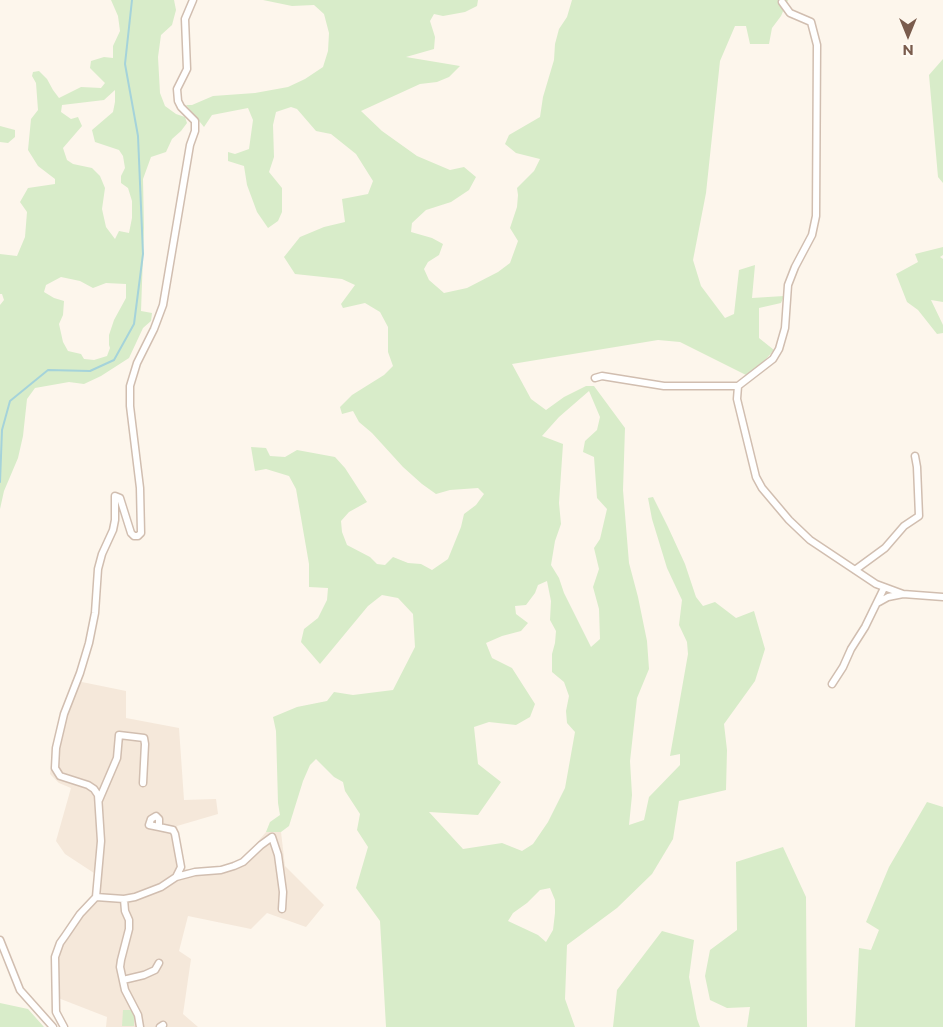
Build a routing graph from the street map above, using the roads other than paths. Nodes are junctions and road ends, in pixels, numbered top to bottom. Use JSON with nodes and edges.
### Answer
{"nodes":[{"id":1,"x":193,"y":0,"type":"edge"},
{"id":2,"x":782,"y":2,"type":"dead end"},
{"id":3,"x":595,"y":378,"type":"dead end"},
{"id":4,"x":738,"y":386,"type":"junction"},
{"id":5,"x":915,"y":456,"type":"dead end"},
{"id":6,"x":855,"y":570,"type":"junction"},
{"id":7,"x":884,"y":588,"type":"junction"},
{"id":8,"x":903,"y":594,"type":"junction"},
{"id":9,"x":943,"y":597,"type":"edge"},
{"id":10,"x":879,"y":602,"type":"junction"},
{"id":11,"x":832,"y":684,"type":"dead end"},
{"id":12,"x":143,"y":783,"type":"dead end"},
{"id":13,"x":99,"y":802,"type":"junction"},
{"id":14,"x":159,"y":827,"type":"dead end"},
{"id":15,"x":176,"y":877,"type":"junction"},
{"id":16,"x":96,"y":897,"type":"junction"},
{"id":17,"x":124,"y":899,"type":"junction"},
{"id":18,"x":282,"y":909,"type":"dead end"},
{"id":19,"x":0,"y":941,"type":"edge"},
{"id":20,"x":159,"y":963,"type":"dead end"},
{"id":21,"x":123,"y":980,"type":"junction"},
{"id":22,"x":53,"y":1027,"type":"edge"},
{"id":23,"x":64,"y":1027,"type":"edge"},
{"id":24,"x":140,"y":1027,"type":"edge"}],
"edges":[{"from":1,"to":13,"type":"street"},
{"from":2,"to":4,"type":"street"},
{"from":3,"to":4,"type":"street"},
{"from":4,"to":6,"type":"street"},
{"from":5,"to":6,"type":"street"},
{"from":6,"to":7,"type":"street"},
{"from":7,"to":8,"type":"street"},
{"from":7,"to":10,"type":"street"},
{"from":8,"to":9,"type":"street"},
{"from":8,"to":10,"type":"street"},
{"from":10,"to":11,"type":"street"},
{"from":12,"to":13,"type":"street"},
{"from":13,"to":16,"type":"street"},
{"from":14,"to":15,"type":"street"},
{"from":15,"to":17,"type":"street"},
{"from":15,"to":18,"type":"street"},
{"from":16,"to":17,"type":"street"},
{"from":16,"to":23,"type":"street"},
{"from":17,"to":21,"type":"street"},
{"from":19,"to":22,"type":"street"},
{"from":20,"to":21,"type":"street"},
{"from":21,"to":24,"type":"street"}]}
